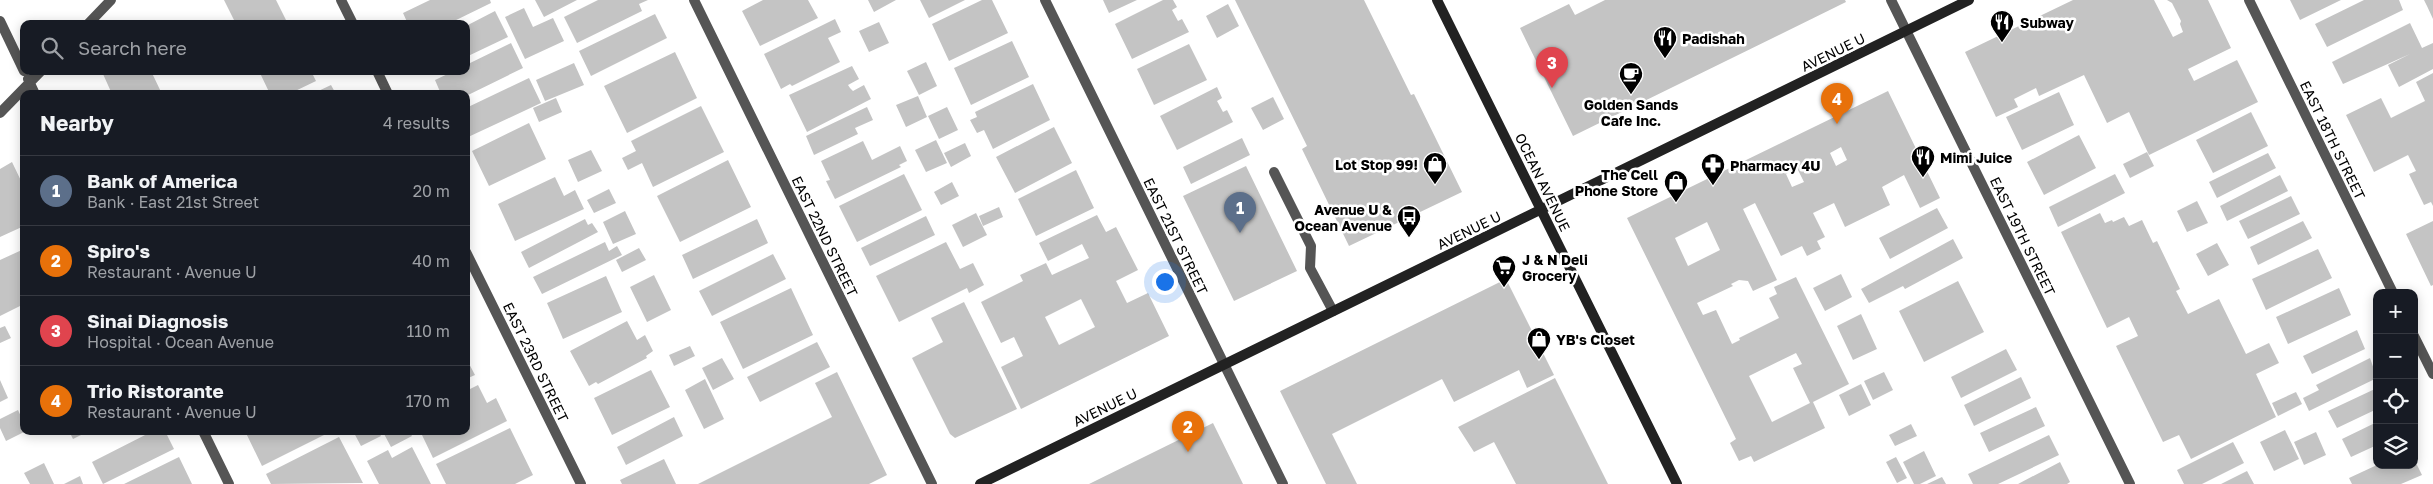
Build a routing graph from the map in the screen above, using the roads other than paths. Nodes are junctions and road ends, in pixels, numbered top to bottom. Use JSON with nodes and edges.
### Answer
{"nodes":[{"id":1,"x":111,"y":0,"type":"edge"},
{"id":2,"x":341,"y":0,"type":"edge"},
{"id":3,"x":694,"y":0,"type":"edge"},
{"id":4,"x":1045,"y":0,"type":"edge"},
{"id":5,"x":1437,"y":0,"type":"edge"},
{"id":6,"x":1891,"y":0,"type":"edge"},
{"id":7,"x":1969,"y":0,"type":"edge"},
{"id":8,"x":2249,"y":0,"type":"edge"},
{"id":9,"x":92,"y":20,"type":"edge"},
{"id":10,"x":351,"y":20,"type":"edge"},
{"id":11,"x":0,"y":21,"type":"edge"},
{"id":12,"x":1906,"y":31,"type":"junction"},
{"id":13,"x":20,"y":63,"type":"edge"},
{"id":14,"x":26,"y":75,"type":"edge"},
{"id":15,"x":38,"y":75,"type":"edge"},
{"id":16,"x":378,"y":75,"type":"edge"},
{"id":17,"x":30,"y":83,"type":"junction"},
{"id":18,"x":23,"y":90,"type":"edge"},
{"id":19,"x":33,"y":90,"type":"edge"},
{"id":20,"x":386,"y":90,"type":"edge"},
{"id":21,"x":20,"y":93,"type":"edge"},
{"id":22,"x":0,"y":113,"type":"edge"},
{"id":23,"x":1274,"y":172,"type":"dead end"},
{"id":24,"x":1542,"y":210,"type":"junction"},
{"id":25,"x":470,"y":260,"type":"edge"},
{"id":26,"x":2391,"y":289,"type":"edge"},
{"id":27,"x":1333,"y":312,"type":"junction"},
{"id":28,"x":2418,"y":344,"type":"edge"},
{"id":29,"x":1224,"y":364,"type":"junction"},
{"id":30,"x":2433,"y":374,"type":"edge"},
{"id":31,"x":205,"y":435,"type":"edge"},
{"id":32,"x":229,"y":484,"type":"edge"},
{"id":33,"x":581,"y":484,"type":"edge"},
{"id":34,"x":932,"y":484,"type":"edge"},
{"id":35,"x":980,"y":484,"type":"edge"},
{"id":36,"x":1283,"y":484,"type":"edge"},
{"id":37,"x":1677,"y":484,"type":"edge"},
{"id":38,"x":2130,"y":484,"type":"edge"}],
"edges":[{"from":1,"to":9,"type":"street"},
{"from":2,"to":10,"type":"street"},
{"from":3,"to":34,"type":"street","name":"EAST 22ND STREET"},
{"from":4,"to":29,"type":"street","name":"EAST 21ST STREET"},
{"from":5,"to":24,"type":"main road","name":"OCEAN AVENUE"},
{"from":6,"to":12,"type":"street","name":"EAST 19TH STREET"},
{"from":7,"to":12,"type":"main road","name":"AVENUE U"},
{"from":8,"to":26,"type":"street","name":"EAST 18TH STREET"},
{"from":11,"to":13,"type":"street"},
{"from":12,"to":24,"type":"main road","name":"AVENUE U"},
{"from":12,"to":38,"type":"street","name":"EAST 19TH STREET"},
{"from":14,"to":17,"type":"street"},
{"from":15,"to":17,"type":"street"},
{"from":16,"to":20,"type":"street"},
{"from":17,"to":18,"type":"street"},
{"from":17,"to":19,"type":"street"},
{"from":21,"to":22,"type":"street"},
{"from":23,"to":27,"type":"street"},
{"from":24,"to":27,"type":"main road","name":"AVENUE U"},
{"from":24,"to":37,"type":"main road","name":"OCEAN AVENUE"},
{"from":25,"to":33,"type":"street","name":"EAST 23RD STREET"},
{"from":27,"to":29,"type":"main road","name":"AVENUE U"},
{"from":28,"to":30,"type":"street"},
{"from":29,"to":35,"type":"main road","name":"AVENUE U"},
{"from":29,"to":36,"type":"street","name":"EAST 21ST STREET"},
{"from":31,"to":32,"type":"street"}]}
